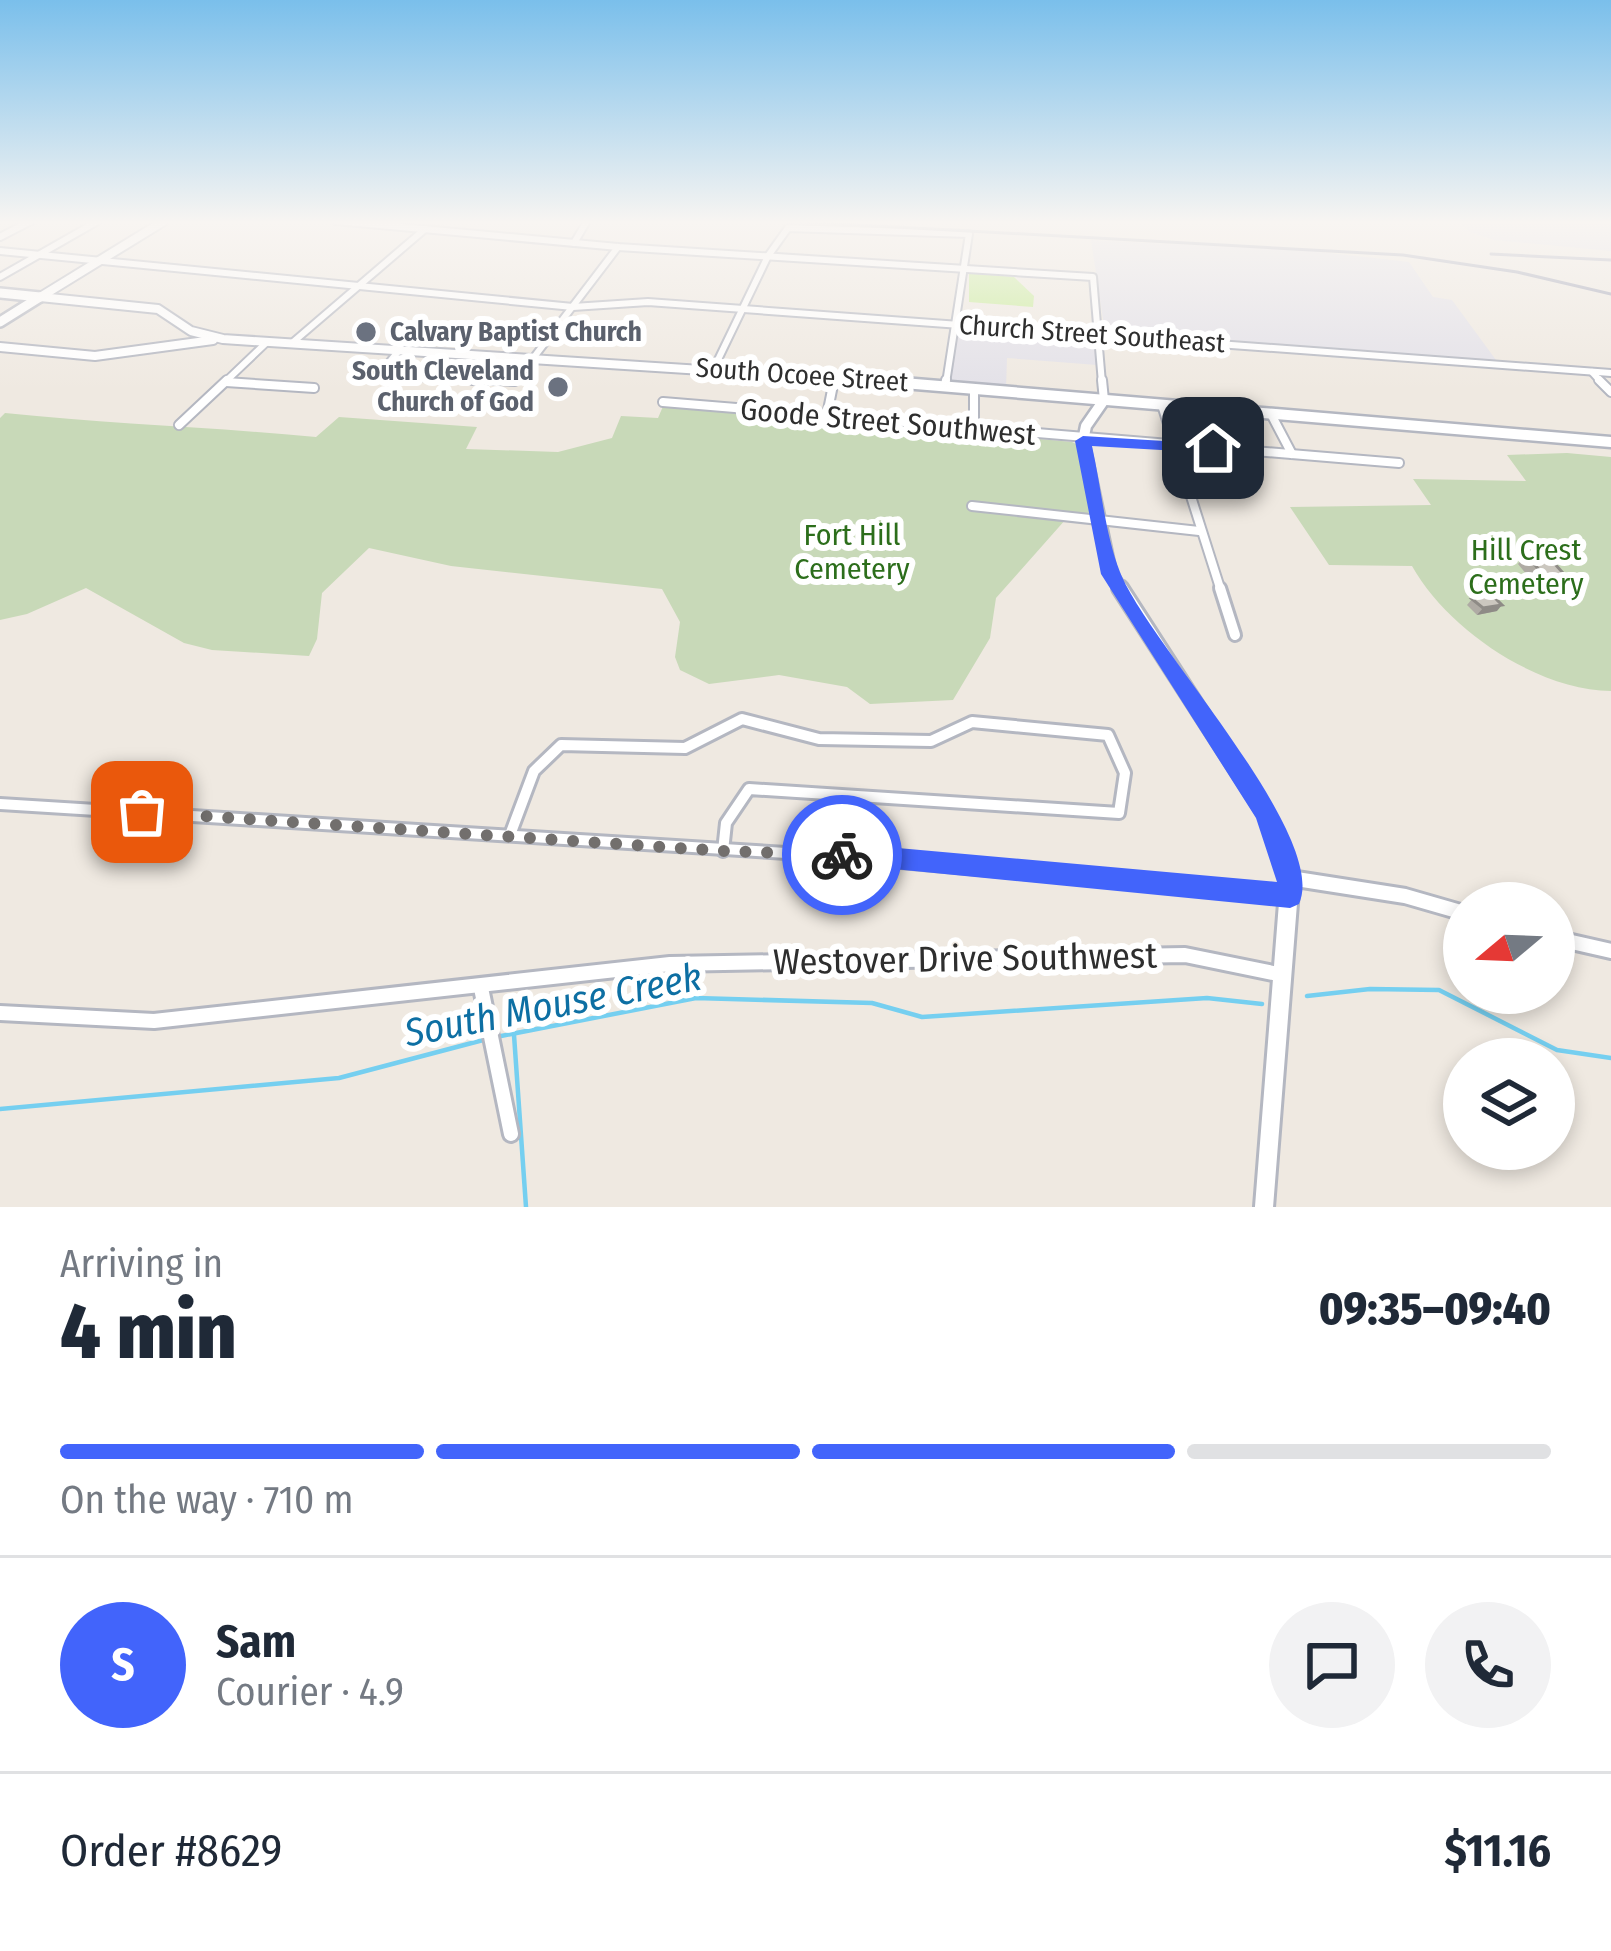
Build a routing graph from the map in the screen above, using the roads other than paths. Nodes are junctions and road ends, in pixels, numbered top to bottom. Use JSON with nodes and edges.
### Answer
{"nodes":[{"id":1,"x":71,"y":277,"type":"edge"},
{"id":2,"x":272,"y":277,"type":"edge"},
{"id":3,"x":368,"y":277,"type":"edge"},
{"id":4,"x":595,"y":277,"type":"edge"},
{"id":5,"x":758,"y":277,"type":"edge"},
{"id":6,"x":961,"y":277,"type":"edge"},
{"id":7,"x":1083,"y":277,"type":"edge"},
{"id":8,"x":358,"y":286,"type":"junction"},
{"id":9,"x":0,"y":292,"type":"edge"},
{"id":10,"x":40,"y":297,"type":"junction"},
{"id":11,"x":573,"y":307,"type":"junction"},
{"id":12,"x":744,"y":309,"type":"junction"},
{"id":13,"x":0,"y":322,"type":"edge"},
{"id":14,"x":953,"y":323,"type":"junction"},
{"id":15,"x":194,"y":331,"type":"junction"},
{"id":16,"x":1098,"y":335,"type":"junction"},
{"id":17,"x":223,"y":339,"type":"junction"},
{"id":18,"x":267,"y":342,"type":"junction"},
{"id":19,"x":292,"y":343,"type":"junction"},
{"id":20,"x":178,"y":344,"type":"junction"},
{"id":21,"x":0,"y":347,"type":"edge"},
{"id":22,"x":401,"y":348,"type":"junction"},
{"id":23,"x":534,"y":356,"type":"junction"},
{"id":24,"x":714,"y":368,"type":"junction"},
{"id":25,"x":1592,"y":372,"type":"junction"},
{"id":26,"x":1611,"y":373,"type":"edge"},
{"id":27,"x":834,"y":378,"type":"junction"},
{"id":28,"x":226,"y":382,"type":"junction"},
{"id":29,"x":945,"y":386,"type":"junction"},
{"id":30,"x":314,"y":388,"type":"dead end"},
{"id":31,"x":974,"y":389,"type":"junction"},
{"id":32,"x":1611,"y":392,"type":"edge"},
{"id":33,"x":1103,"y":400,"type":"junction"},
{"id":34,"x":663,"y":402,"type":"dead end"},
{"id":35,"x":1162,"y":406,"type":"junction"},
{"id":36,"x":1271,"y":414,"type":"junction"},
{"id":37,"x":827,"y":415,"type":"junction"},
{"id":38,"x":179,"y":425,"type":"dead end"},
{"id":39,"x":974,"y":429,"type":"junction"},
{"id":40,"x":1083,"y":441,"type":"junction"},
{"id":41,"x":1611,"y":442,"type":"edge"},
{"id":42,"x":1173,"y":446,"type":"junction"},
{"id":43,"x":1292,"y":454,"type":"junction"},
{"id":44,"x":1400,"y":463,"type":"dead end"},
{"id":45,"x":972,"y":506,"type":"dead end"},
{"id":46,"x":1099,"y":520,"type":"junction"},
{"id":47,"x":1199,"y":531,"type":"junction"},
{"id":48,"x":1235,"y":635,"type":"dead end"},
{"id":49,"x":0,"y":804,"type":"edge"},
{"id":50,"x":510,"y":835,"type":"junction"},
{"id":51,"x":723,"y":851,"type":"junction"},
{"id":52,"x":1290,"y":878,"type":"junction"},
{"id":53,"x":1290,"y":896,"type":"junction"},
{"id":54,"x":1443,"y":907,"type":"edge"},
{"id":55,"x":1575,"y":943,"type":"edge"},
{"id":56,"x":1611,"y":951,"type":"edge"},
{"id":57,"x":1283,"y":975,"type":"junction"},
{"id":58,"x":481,"y":988,"type":"junction"},
{"id":59,"x":0,"y":1013,"type":"edge"},
{"id":60,"x":511,"y":1134,"type":"dead end"},
{"id":61,"x":1264,"y":1207,"type":"edge"}],
"edges":[{"from":1,"to":10,"type":"street"},
{"from":2,"to":8,"type":"street","name":"Church Street Southeast"},
{"from":3,"to":8,"type":"street"},
{"from":4,"to":11,"type":"street"},
{"from":5,"to":12,"type":"street"},
{"from":6,"to":14,"type":"street"},
{"from":7,"to":16,"type":"street"},
{"from":8,"to":11,"type":"street","name":"Church Street Southeast"},
{"from":8,"to":19,"type":"street"},
{"from":9,"to":10,"type":"main road","name":"South Ocoee Street"},
{"from":10,"to":13,"type":"main road"},
{"from":10,"to":15,"type":"street","name":"South Ocoee Street"},
{"from":11,"to":12,"type":"street","name":"Church Street Southeast"},
{"from":11,"to":23,"type":"street"},
{"from":12,"to":14,"type":"street","name":"Church Street Southeast"},
{"from":12,"to":24,"type":"street"},
{"from":14,"to":16,"type":"street","name":"Church Street Southeast"},
{"from":14,"to":29,"type":"street"},
{"from":15,"to":17,"type":"street","name":"South Ocoee Street"},
{"from":15,"to":20,"type":"street"},
{"from":16,"to":25,"type":"street","name":"Church Street Southeast"},
{"from":16,"to":33,"type":"street"},
{"from":17,"to":18,"type":"street","name":"South Ocoee Street"},
{"from":17,"to":20,"type":"street"},
{"from":18,"to":19,"type":"street","name":"South Ocoee Street"},
{"from":18,"to":28,"type":"street"},
{"from":19,"to":22,"type":"street","name":"South Ocoee Street"},
{"from":20,"to":21,"type":"street"},
{"from":22,"to":23,"type":"street","name":"South Ocoee Street"},
{"from":22,"to":23,"type":"street"},
{"from":23,"to":24,"type":"street","name":"South Ocoee Street"},
{"from":24,"to":27,"type":"street","name":"South Ocoee Street"},
{"from":25,"to":26,"type":"street","name":"Church Street Southeast"},
{"from":25,"to":32,"type":"street"},
{"from":27,"to":29,"type":"street","name":"South Ocoee Street"},
{"from":27,"to":37,"type":"street"},
{"from":28,"to":30,"type":"street"},
{"from":28,"to":38,"type":"street"},
{"from":29,"to":31,"type":"street","name":"South Ocoee Street"},
{"from":31,"to":33,"type":"street","name":"South Ocoee Street"},
{"from":31,"to":39,"type":"street"},
{"from":33,"to":35,"type":"street","name":"South Ocoee Street"},
{"from":33,"to":40,"type":"street"},
{"from":34,"to":37,"type":"street","name":"Goode Street Southwest"},
{"from":35,"to":36,"type":"street","name":"South Ocoee Street"},
{"from":35,"to":42,"type":"street"},
{"from":36,"to":41,"type":"street","name":"South Ocoee Street"},
{"from":36,"to":43,"type":"street"},
{"from":37,"to":39,"type":"street","name":"Goode Street Southwest"},
{"from":39,"to":40,"type":"street","name":"Goode Street Southwest"},
{"from":40,"to":42,"type":"street","name":"Goode Street Southwest"},
{"from":40,"to":46,"type":"street"},
{"from":42,"to":43,"type":"street","name":"Goode Street Southwest"},
{"from":42,"to":47,"type":"street"},
{"from":43,"to":44,"type":"street","name":"Goode Street Southwest"},
{"from":45,"to":46,"type":"street"},
{"from":46,"to":47,"type":"street"},
{"from":46,"to":52,"type":"street"},
{"from":47,"to":48,"type":"street"},
{"from":49,"to":50,"type":"street"},
{"from":50,"to":51,"type":"street"},
{"from":50,"to":51,"type":"street"},
{"from":51,"to":53,"type":"street"},
{"from":52,"to":53,"type":"street"},
{"from":52,"to":54,"type":"street"},
{"from":53,"to":57,"type":"street"},
{"from":55,"to":56,"type":"street"},
{"from":57,"to":58,"type":"street","name":"Westover Drive Southwest"},
{"from":57,"to":61,"type":"street"},
{"from":58,"to":59,"type":"street","name":"Westover Drive Southwest"},
{"from":58,"to":60,"type":"street"}]}
